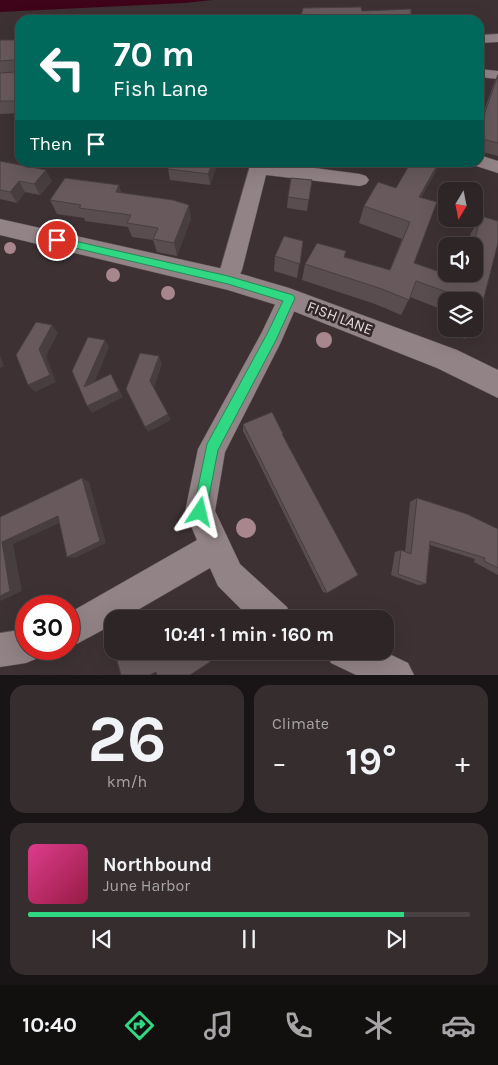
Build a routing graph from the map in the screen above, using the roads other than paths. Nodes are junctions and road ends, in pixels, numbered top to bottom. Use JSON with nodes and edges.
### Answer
{"nodes":[{"id":1,"x":498,"y":38,"type":"edge"},
{"id":2,"x":484,"y":39,"type":"edge"},
{"id":3,"x":484,"y":74,"type":"edge"},
{"id":4,"x":498,"y":75,"type":"edge"},
{"id":5,"x":484,"y":163,"type":"edge"},
{"id":6,"x":260,"y":167,"type":"edge"},
{"id":7,"x":267,"y":167,"type":"edge"},
{"id":8,"x":498,"y":167,"type":"edge"},
{"id":9,"x":360,"y":180,"type":"dead end"},
{"id":10,"x":0,"y":227,"type":"edge"},
{"id":11,"x":231,"y":270,"type":"dead end"},
{"id":12,"x":289,"y":298,"type":"junction"},
{"id":13,"x":498,"y":385,"type":"edge"},
{"id":14,"x":216,"y":547,"type":"junction"},
{"id":15,"x":266,"y":610,"type":"edge"},
{"id":16,"x":80,"y":625,"type":"edge"},
{"id":17,"x":15,"y":648,"type":"edge"},
{"id":18,"x":0,"y":650,"type":"edge"},
{"id":19,"x":363,"y":660,"type":"edge"},
{"id":20,"x":396,"y":675,"type":"edge"}],
"edges":[{"from":1,"to":2,"type":"street"},
{"from":3,"to":4,"type":"street"},
{"from":5,"to":8,"type":"street"},
{"from":6,"to":11,"type":"street"},
{"from":7,"to":9,"type":"street"},
{"from":10,"to":12,"type":"street","name":"FISH LANE"},
{"from":12,"to":13,"type":"street","name":"FISH LANE"},
{"from":12,"to":14,"type":"street"},
{"from":14,"to":15,"type":"street"},
{"from":14,"to":16,"type":"street"},
{"from":17,"to":18,"type":"street"},
{"from":19,"to":20,"type":"street"}]}
